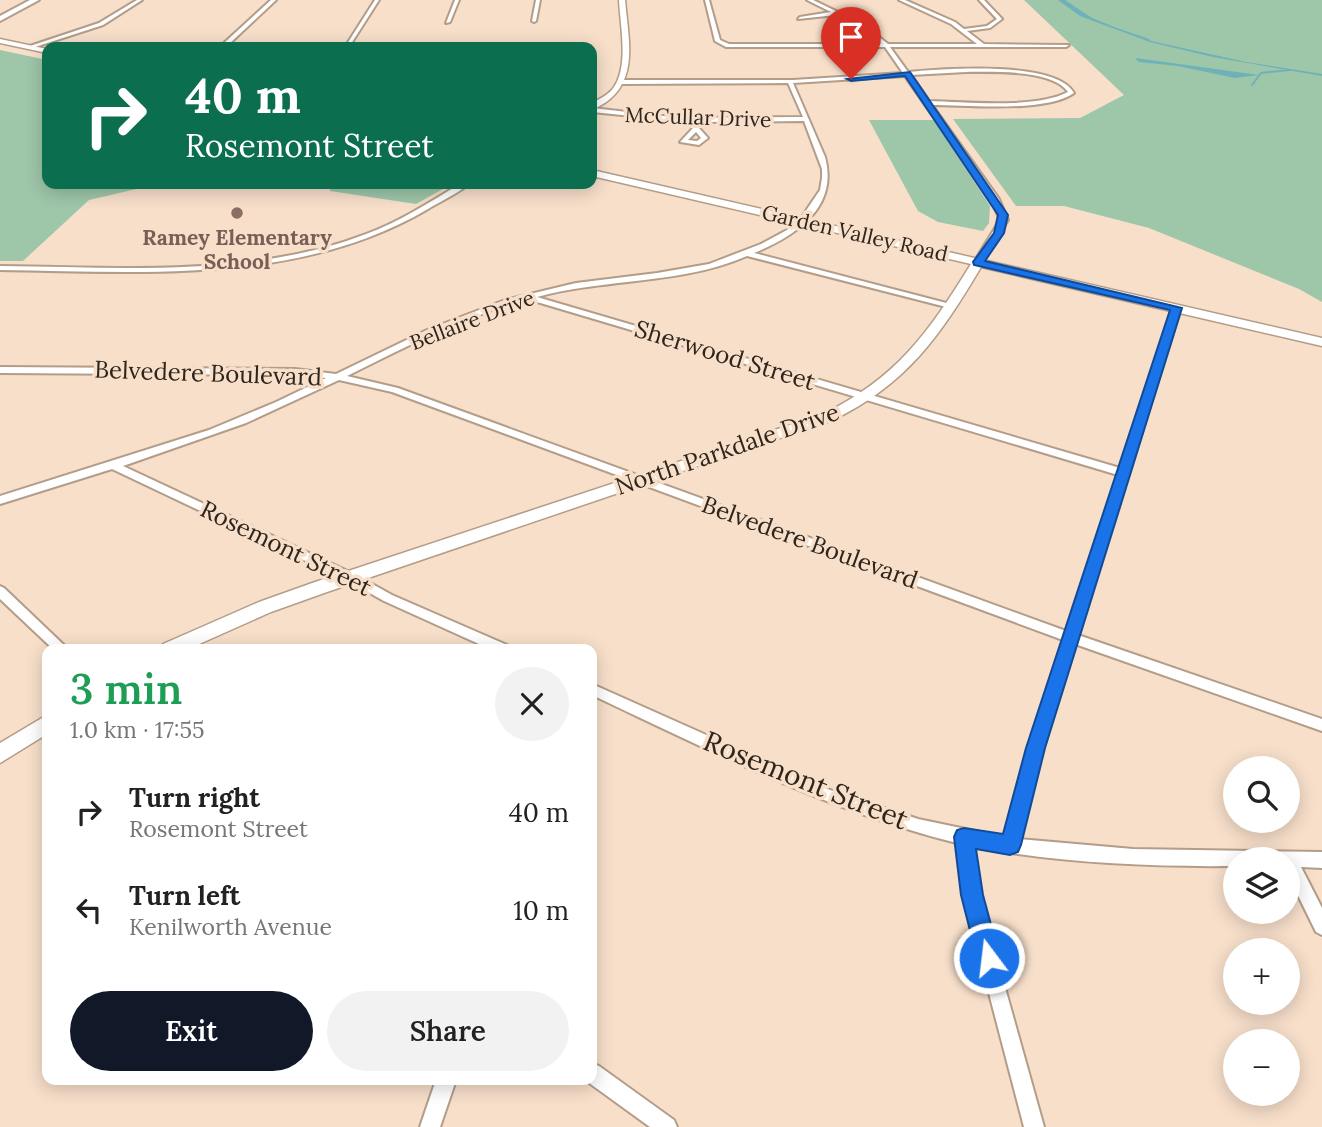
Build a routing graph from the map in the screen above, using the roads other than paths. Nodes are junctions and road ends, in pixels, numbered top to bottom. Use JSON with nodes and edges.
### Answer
{"nodes":[{"id":1,"x":35,"y":0,"type":"edge"},
{"id":2,"x":140,"y":0,"type":"edge"},
{"id":3,"x":274,"y":0,"type":"edge"},
{"id":4,"x":377,"y":0,"type":"edge"},
{"id":5,"x":457,"y":0,"type":"edge"},
{"id":6,"x":538,"y":0,"type":"edge"},
{"id":7,"x":622,"y":0,"type":"edge"},
{"id":8,"x":707,"y":0,"type":"edge"},
{"id":9,"x":809,"y":0,"type":"edge"},
{"id":10,"x":901,"y":0,"type":"edge"},
{"id":11,"x":981,"y":0,"type":"edge"},
{"id":12,"x":838,"y":13,"type":"junction"},
{"id":13,"x":800,"y":18,"type":"dead end"},
{"id":14,"x":0,"y":19,"type":"edge"},
{"id":15,"x":534,"y":21,"type":"dead end"},
{"id":16,"x":447,"y":22,"type":"dead end"},
{"id":17,"x":965,"y":30,"type":"junction"},
{"id":18,"x":0,"y":41,"type":"edge"},
{"id":19,"x":45,"y":42,"type":"edge"},
{"id":20,"x":228,"y":42,"type":"edge"},
{"id":21,"x":350,"y":42,"type":"edge"},
{"id":22,"x":42,"y":43,"type":"edge"},
{"id":23,"x":1066,"y":45,"type":"dead end"},
{"id":24,"x":887,"y":46,"type":"junction"},
{"id":25,"x":982,"y":46,"type":"junction"},
{"id":26,"x":30,"y":47,"type":"junction"},
{"id":27,"x":42,"y":50,"type":"edge"},
{"id":28,"x":907,"y":73,"type":"junction"},
{"id":29,"x":789,"y":80,"type":"junction"},
{"id":30,"x":621,"y":82,"type":"junction"},
{"id":31,"x":929,"y":103,"type":"junction"},
{"id":32,"x":597,"y":105,"type":"edge"},
{"id":33,"x":597,"y":109,"type":"edge"},
{"id":34,"x":805,"y":119,"type":"junction"},
{"id":35,"x":597,"y":174,"type":"edge"},
{"id":36,"x":457,"y":189,"type":"edge"},
{"id":37,"x":802,"y":221,"type":"junction"},
{"id":38,"x":748,"y":254,"type":"junction"},
{"id":39,"x":978,"y":262,"type":"junction"},
{"id":40,"x":0,"y":268,"type":"edge"},
{"id":41,"x":527,"y":296,"type":"junction"},
{"id":42,"x":951,"y":307,"type":"junction"},
{"id":43,"x":1177,"y":308,"type":"junction"},
{"id":44,"x":1322,"y":342,"type":"edge"},
{"id":45,"x":0,"y":370,"type":"edge"},
{"id":46,"x":340,"y":377,"type":"junction"},
{"id":47,"x":867,"y":398,"type":"junction"},
{"id":48,"x":109,"y":464,"type":"junction"},
{"id":49,"x":1124,"y":473,"type":"junction"},
{"id":50,"x":642,"y":480,"type":"junction"},
{"id":51,"x":0,"y":500,"type":"edge"},
{"id":52,"x":352,"y":578,"type":"junction"},
{"id":53,"x":0,"y":590,"type":"edge"},
{"id":54,"x":1072,"y":638,"type":"junction"},
{"id":55,"x":56,"y":644,"type":"edge"},
{"id":56,"x":181,"y":644,"type":"edge"},
{"id":57,"x":491,"y":644,"type":"edge"},
{"id":58,"x":597,"y":692,"type":"edge"},
{"id":59,"x":1322,"y":725,"type":"edge"},
{"id":60,"x":42,"y":726,"type":"edge"},
{"id":61,"x":0,"y":754,"type":"edge"},
{"id":62,"x":964,"y":837,"type":"junction"},
{"id":63,"x":1010,"y":845,"type":"junction"},
{"id":64,"x":1223,"y":858,"type":"edge"},
{"id":65,"x":1300,"y":859,"type":"edge"},
{"id":66,"x":1322,"y":860,"type":"edge"},
{"id":67,"x":1300,"y":882,"type":"edge"},
{"id":68,"x":1322,"y":926,"type":"edge"},
{"id":69,"x":597,"y":1077,"type":"edge"},
{"id":70,"x":444,"y":1085,"type":"edge"},
{"id":71,"x":430,"y":1127,"type":"edge"},
{"id":72,"x":667,"y":1127,"type":"edge"},
{"id":73,"x":1034,"y":1127,"type":"edge"}],
"edges":[{"from":1,"to":14,"type":"main road"},
{"from":2,"to":19,"type":"street"},
{"from":3,"to":20,"type":"street"},
{"from":4,"to":21,"type":"street"},
{"from":5,"to":16,"type":"street"},
{"from":6,"to":15,"type":"street"},
{"from":7,"to":30,"type":"street"},
{"from":8,"to":24,"type":"street"},
{"from":9,"to":12,"type":"street","name":"North Parkdale Drive"},
{"from":10,"to":17,"type":"street"},
{"from":11,"to":17,"type":"street"},
{"from":12,"to":13,"type":"street"},
{"from":12,"to":24,"type":"street","name":"North Parkdale Drive"},
{"from":17,"to":25,"type":"street"},
{"from":18,"to":26,"type":"street"},
{"from":22,"to":26,"type":"street"},
{"from":23,"to":25,"type":"street"},
{"from":24,"to":25,"type":"street"},
{"from":24,"to":28,"type":"street","name":"North Parkdale Drive"},
{"from":26,"to":27,"type":"street"},
{"from":28,"to":29,"type":"street"},
{"from":28,"to":31,"type":"street","name":"North Parkdale Drive"},
{"from":28,"to":31,"type":"street"},
{"from":29,"to":30,"type":"street"},
{"from":29,"to":34,"type":"street","name":"Bellaire Drive"},
{"from":30,"to":32,"type":"street"},
{"from":31,"to":39,"type":"street","name":"North Parkdale Drive"},
{"from":33,"to":34,"type":"street","name":"McCullar Drive"},
{"from":34,"to":37,"type":"street","name":"Bellaire Drive"},
{"from":35,"to":37,"type":"street","name":"Garden Valley Road"},
{"from":36,"to":40,"type":"street"},
{"from":37,"to":38,"type":"street","name":"Bellaire Drive"},
{"from":37,"to":39,"type":"street","name":"Garden Valley Road"},
{"from":38,"to":41,"type":"street","name":"Bellaire Drive"},
{"from":38,"to":42,"type":"street"},
{"from":39,"to":42,"type":"street","name":"North Parkdale Drive"},
{"from":39,"to":43,"type":"street","name":"Garden Valley Road"},
{"from":41,"to":46,"type":"street","name":"Bellaire Drive"},
{"from":41,"to":47,"type":"street","name":"Sherwood Street"},
{"from":42,"to":47,"type":"street","name":"North Parkdale Drive"},
{"from":43,"to":44,"type":"street","name":"Garden Valley Road"},
{"from":43,"to":49,"type":"street"},
{"from":45,"to":46,"type":"street","name":"Belvedere Boulevard"},
{"from":46,"to":48,"type":"street","name":"Bellaire Drive"},
{"from":46,"to":50,"type":"street","name":"Belvedere Boulevard"},
{"from":47,"to":49,"type":"street","name":"Sherwood Street"},
{"from":47,"to":50,"type":"street","name":"North Parkdale Drive"},
{"from":48,"to":51,"type":"street","name":"Bellaire Drive"},
{"from":48,"to":52,"type":"street","name":"Rosemont Street"},
{"from":49,"to":54,"type":"street"},
{"from":50,"to":52,"type":"street","name":"North Parkdale Drive"},
{"from":50,"to":54,"type":"street","name":"Belvedere Boulevard"},
{"from":52,"to":56,"type":"street","name":"North Parkdale Drive"},
{"from":52,"to":57,"type":"street","name":"Rosemont Street"},
{"from":53,"to":55,"type":"street"},
{"from":54,"to":59,"type":"street","name":"Belvedere Boulevard"},
{"from":54,"to":63,"type":"street"},
{"from":58,"to":62,"type":"street","name":"Rosemont Street"},
{"from":60,"to":61,"type":"street"},
{"from":62,"to":63,"type":"street","name":"Rosemont Street"},
{"from":62,"to":73,"type":"street"},
{"from":63,"to":64,"type":"street","name":"Rosemont Street"},
{"from":65,"to":66,"type":"street","name":"Rosemont Street"},
{"from":67,"to":68,"type":"street"},
{"from":69,"to":72,"type":"street"},
{"from":70,"to":71,"type":"street"}]}
